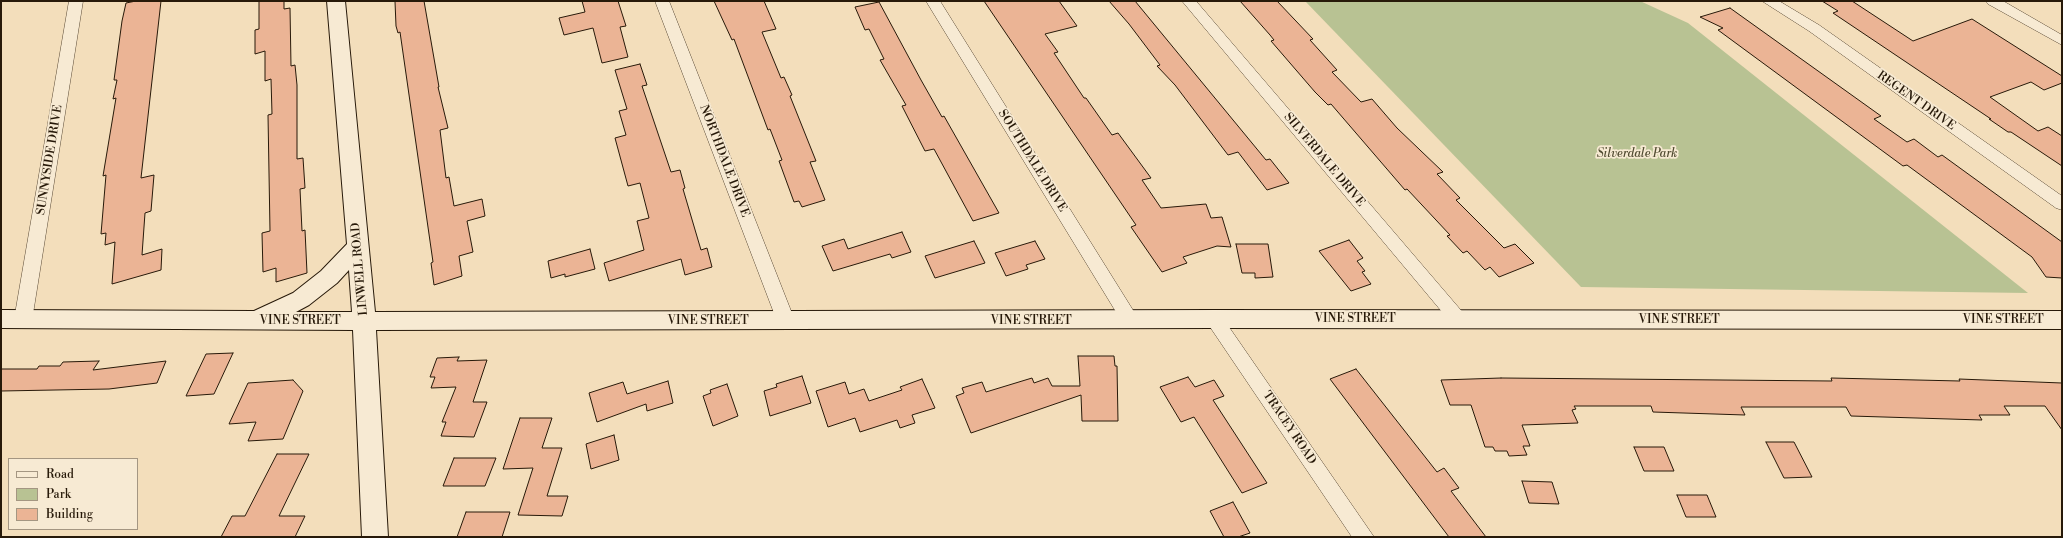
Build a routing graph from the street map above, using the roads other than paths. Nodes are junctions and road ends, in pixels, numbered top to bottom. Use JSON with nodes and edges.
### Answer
{"nodes":[{"id":1,"x":76,"y":1,"type":"edge"},
{"id":2,"x":336,"y":1,"type":"edge"},
{"id":3,"x":662,"y":1,"type":"edge"},
{"id":4,"x":933,"y":1,"type":"edge"},
{"id":5,"x":1189,"y":1,"type":"edge"},
{"id":6,"x":1769,"y":1,"type":"edge"},
{"id":7,"x":1993,"y":1,"type":"edge"},
{"id":8,"x":2062,"y":28,"type":"edge"},
{"id":9,"x":2045,"y":31,"type":"junction"},
{"id":10,"x":2062,"y":41,"type":"edge"},
{"id":11,"x":2062,"y":204,"type":"edge"},
{"id":12,"x":358,"y":246,"type":"junction"},
{"id":13,"x":1,"y":319,"type":"edge"},
{"id":14,"x":1214,"y":319,"type":"junction"},
{"id":15,"x":23,"y":320,"type":"junction"},
{"id":16,"x":1130,"y":320,"type":"junction"},
{"id":17,"x":1459,"y":320,"type":"junction"},
{"id":18,"x":2062,"y":320,"type":"edge"},
{"id":19,"x":254,"y":321,"type":"junction"},
{"id":20,"x":364,"y":322,"type":"junction"},
{"id":21,"x":786,"y":322,"type":"junction"},
{"id":22,"x":375,"y":537,"type":"edge"},
{"id":23,"x":1364,"y":537,"type":"edge"}],
"edges":[{"from":1,"to":15,"type":"street","name":"SUNNYSIDE DRIVE"},
{"from":2,"to":12,"type":"street","name":"LINWELL ROAD"},
{"from":3,"to":21,"type":"street","name":"NORTHDALE DRIVE"},
{"from":4,"to":16,"type":"street","name":"SOUTHDALE DRIVE"},
{"from":5,"to":17,"type":"street","name":"SILVERDALE DRIVE"},
{"from":6,"to":11,"type":"street","name":"REGENT DRIVE"},
{"from":7,"to":9,"type":"street"},
{"from":8,"to":9,"type":"street"},
{"from":9,"to":10,"type":"street"},
{"from":12,"to":19,"type":"street"},
{"from":12,"to":20,"type":"street","name":"LINWELL ROAD"},
{"from":13,"to":15,"type":"street","name":"VINE STREET"},
{"from":14,"to":16,"type":"street","name":"VINE STREET"},
{"from":14,"to":17,"type":"street","name":"VINE STREET"},
{"from":14,"to":23,"type":"street","name":"TRACEY ROAD"},
{"from":15,"to":19,"type":"street","name":"VINE STREET"},
{"from":16,"to":21,"type":"street","name":"VINE STREET"},
{"from":17,"to":18,"type":"street","name":"VINE STREET"},
{"from":19,"to":20,"type":"street","name":"VINE STREET"},
{"from":20,"to":21,"type":"street","name":"VINE STREET"},
{"from":20,"to":22,"type":"street","name":"LINWELL ROAD"}]}
